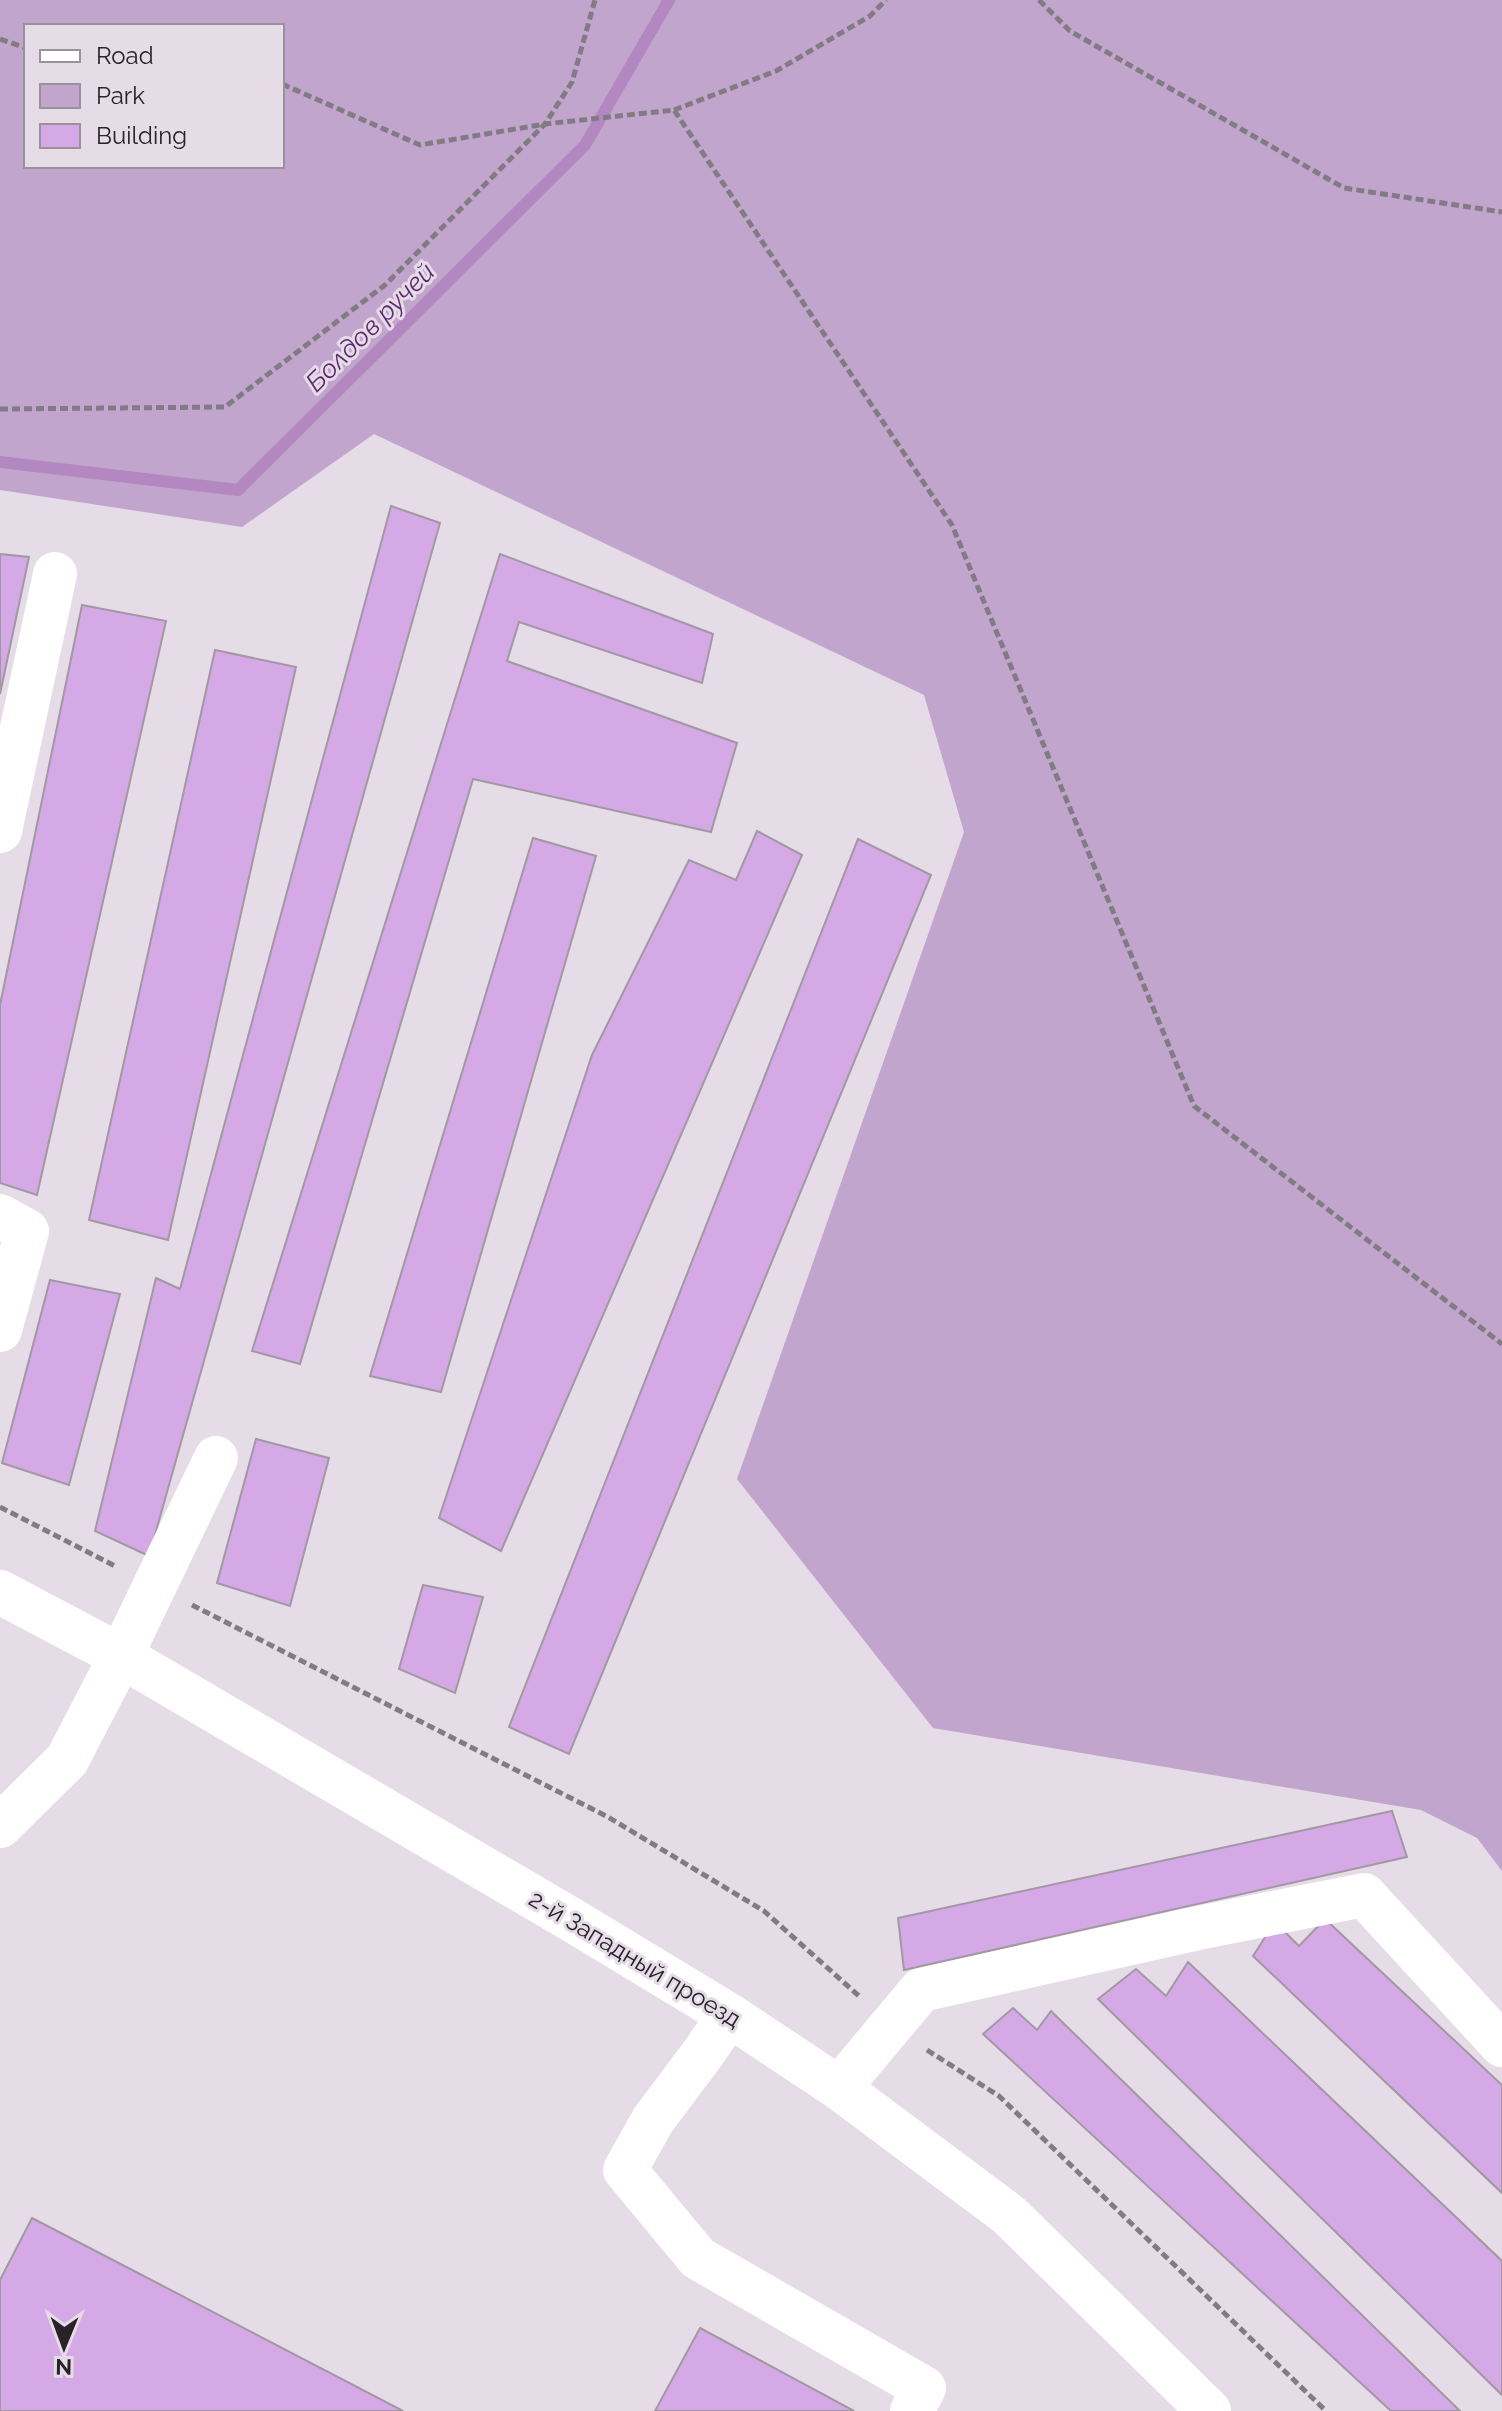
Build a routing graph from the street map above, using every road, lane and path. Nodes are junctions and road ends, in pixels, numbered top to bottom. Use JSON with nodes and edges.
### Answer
{"nodes":[{"id":1,"x":595,"y":0,"type":"edge"},
{"id":2,"x":886,"y":0,"type":"edge"},
{"id":3,"x":1039,"y":0,"type":"edge"},
{"id":4,"x":0,"y":39,"type":"edge"},
{"id":5,"x":24,"y":47,"type":"edge"},
{"id":6,"x":284,"y":85,"type":"edge"},
{"id":7,"x":674,"y":110,"type":"junction"},
{"id":8,"x":545,"y":124,"type":"junction"},
{"id":9,"x":1502,"y":212,"type":"edge"},
{"id":10,"x":0,"y":409,"type":"edge"},
{"id":11,"x":55,"y":574,"type":"dead end"},
{"id":12,"x":0,"y":831,"type":"edge"},
{"id":13,"x":0,"y":1216,"type":"edge"},
{"id":14,"x":0,"y":1330,"type":"edge"},
{"id":15,"x":1502,"y":1344,"type":"edge"},
{"id":16,"x":216,"y":1458,"type":"dead end"},
{"id":17,"x":0,"y":1507,"type":"edge"},
{"id":18,"x":155,"y":1586,"type":"junction"},
{"id":19,"x":0,"y":1592,"type":"edge"},
{"id":20,"x":121,"y":1656,"type":"junction"},
{"id":21,"x":0,"y":1826,"type":"edge"},
{"id":22,"x":729,"y":2015,"type":"junction"},
{"id":23,"x":891,"y":2026,"type":"junction"},
{"id":24,"x":1502,"y":2045,"type":"edge"},
{"id":25,"x":839,"y":2088,"type":"junction"},
{"id":26,"x":912,"y":2411,"type":"edge"},
{"id":27,"x":1209,"y":2411,"type":"edge"},
{"id":28,"x":1326,"y":2411,"type":"edge"}],
"edges":[{"from":1,"to":8,"type":"path"},
{"from":2,"to":7,"type":"path"},
{"from":3,"to":9,"type":"path"},
{"from":4,"to":5,"type":"path"},
{"from":6,"to":8,"type":"path"},
{"from":7,"to":8,"type":"path"},
{"from":7,"to":15,"type":"path"},
{"from":8,"to":10,"type":"path"},
{"from":11,"to":12,"type":"street"},
{"from":13,"to":14,"type":"street"},
{"from":16,"to":18,"type":"street"},
{"from":17,"to":18,"type":"path"},
{"from":18,"to":20,"type":"street"},
{"from":18,"to":23,"type":"path"},
{"from":19,"to":20,"type":"street","name":"2-й Западный проезд"},
{"from":20,"to":21,"type":"street"},
{"from":20,"to":22,"type":"street","name":"2-й Западный проезд"},
{"from":22,"to":25,"type":"street","name":"2-й Западный проезд"},
{"from":22,"to":26,"type":"street"},
{"from":23,"to":24,"type":"street"},
{"from":23,"to":25,"type":"street"},
{"from":23,"to":28,"type":"path"},
{"from":25,"to":27,"type":"street","name":"2-й Западный проезд"}]}
